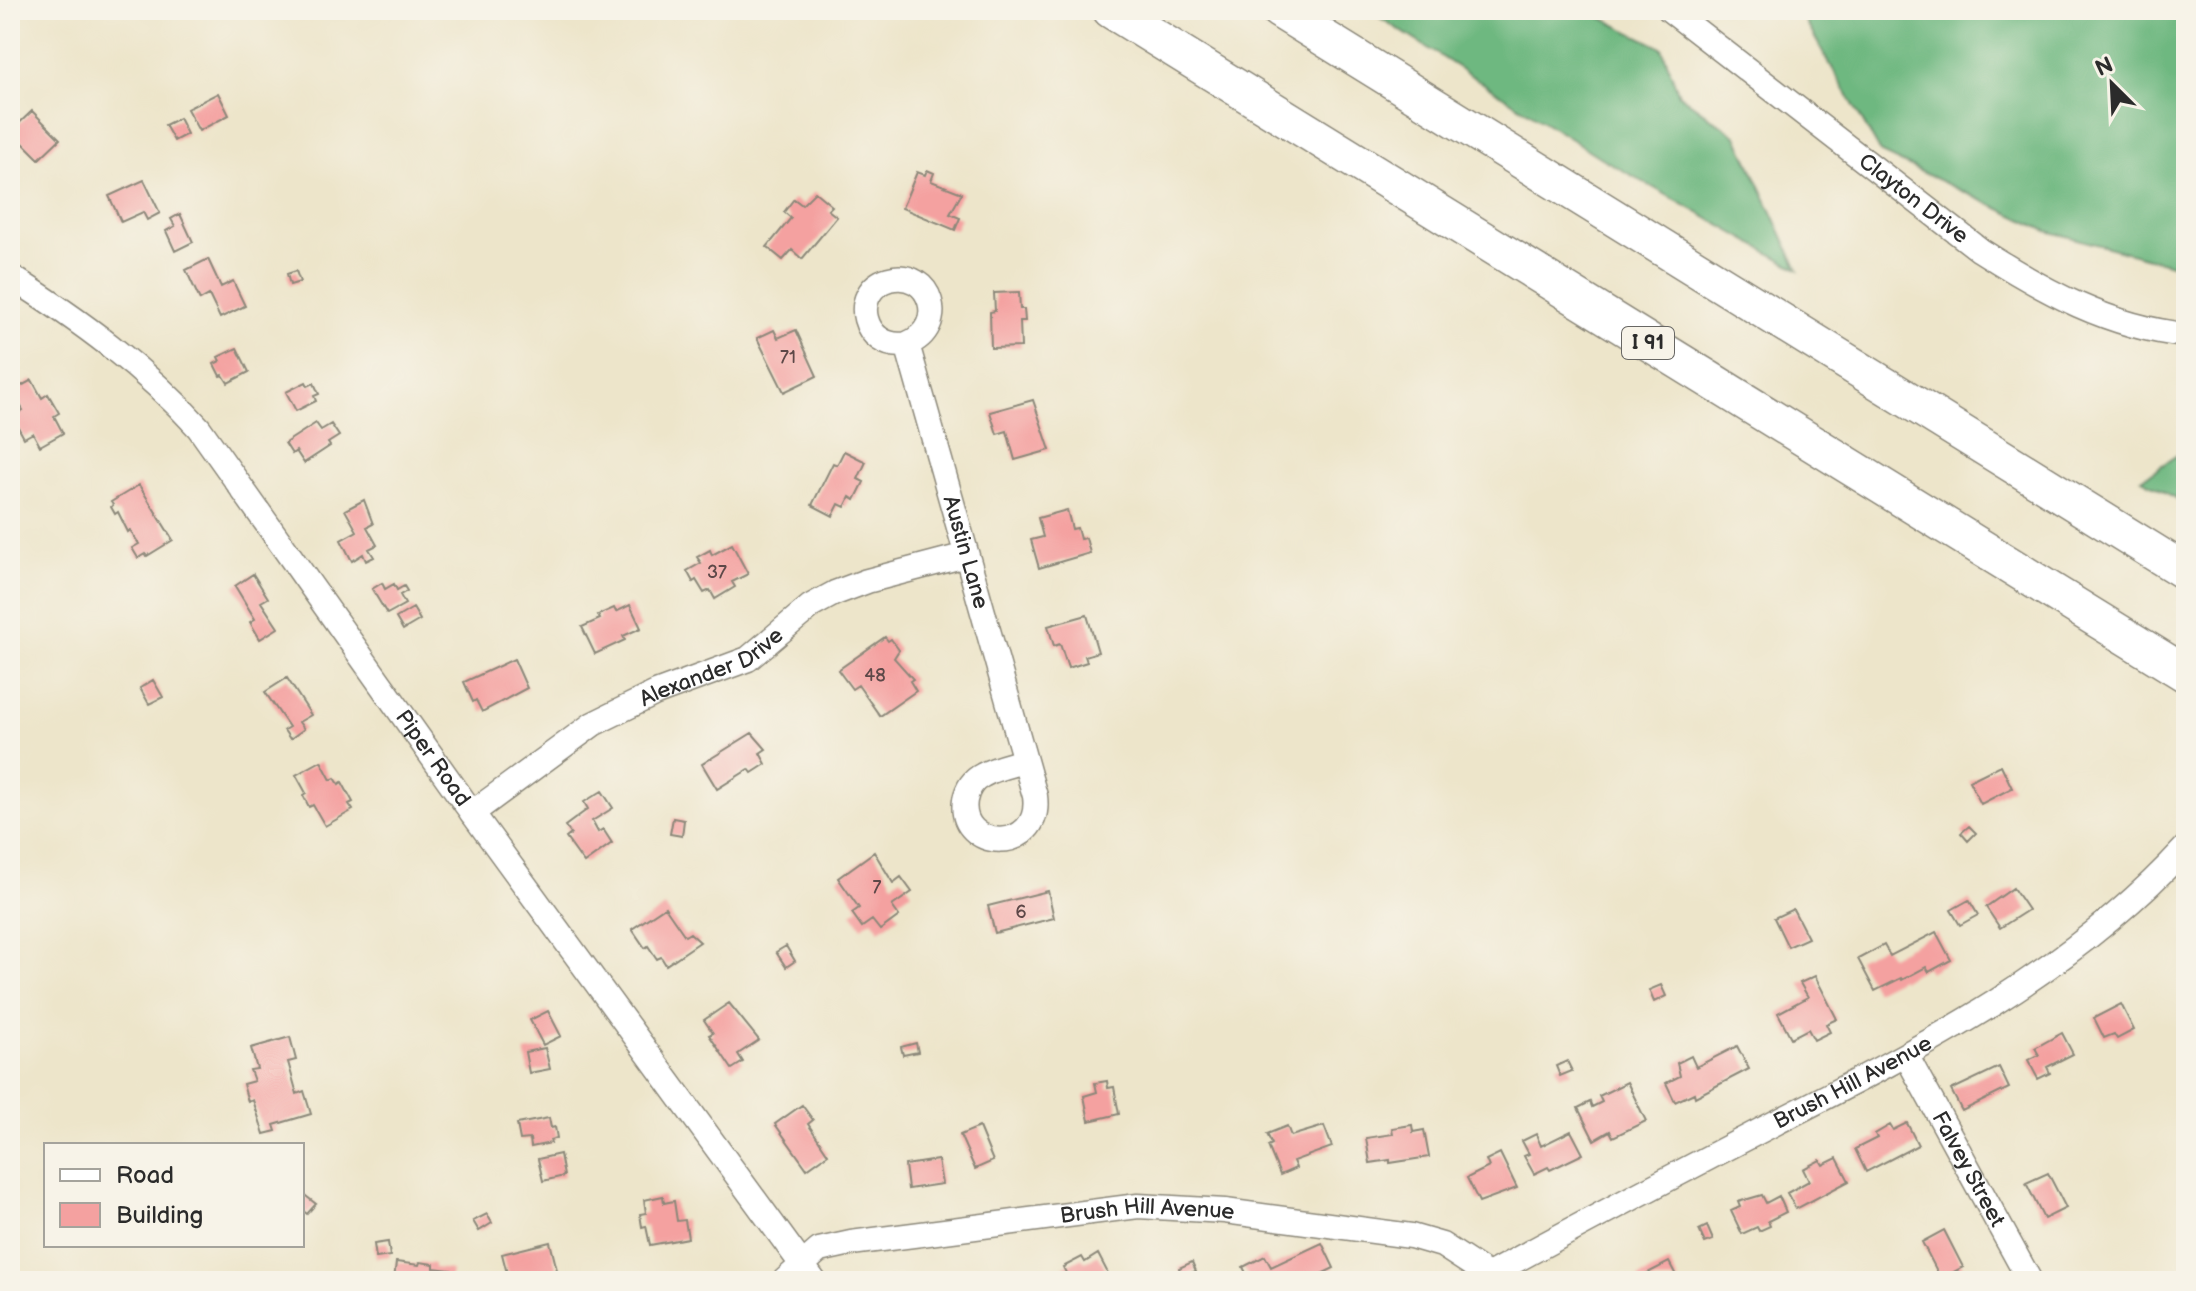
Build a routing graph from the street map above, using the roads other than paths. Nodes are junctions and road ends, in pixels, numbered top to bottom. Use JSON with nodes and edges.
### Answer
{"nodes":[{"id":1,"x":1111,"y":10,"type":"edge"},
{"id":2,"x":1279,"y":10,"type":"edge"},
{"id":3,"x":1670,"y":10,"type":"edge"},
{"id":4,"x":10,"y":276,"type":"edge"},
{"id":5,"x":2186,"y":335,"type":"edge"},
{"id":6,"x":907,"y":344,"type":"dead end"},
{"id":7,"x":966,"y":555,"type":"junction"},
{"id":8,"x":2186,"y":572,"type":"edge"},
{"id":9,"x":2186,"y":674,"type":"edge"},
{"id":10,"x":1024,"y":761,"type":"dead end"},
{"id":11,"x":472,"y":813,"type":"junction"},
{"id":12,"x":2186,"y":847,"type":"edge"},
{"id":13,"x":1906,"y":1055,"type":"junction"},
{"id":14,"x":800,"y":1276,"type":"edge"},
{"id":15,"x":1483,"y":1278,"type":"edge"},
{"id":16,"x":2030,"y":1281,"type":"edge"}],
"edges":[{"from":1,"to":9,"type":"highway","number":"I 91"},
{"from":2,"to":8,"type":"highway"},
{"from":3,"to":5,"type":"street","name":"Clayton Drive"},
{"from":4,"to":11,"type":"street","name":"Piper Road"},
{"from":6,"to":7,"type":"street","name":"Austin Lane"},
{"from":7,"to":10,"type":"street","name":"Austin Lane"},
{"from":7,"to":11,"type":"street","name":"Alexander Drive"},
{"from":11,"to":14,"type":"street","name":"Piper Road"},
{"from":12,"to":13,"type":"street","name":"Brush Hill Avenue"},
{"from":13,"to":15,"type":"street","name":"Brush Hill Avenue"},
{"from":13,"to":16,"type":"street","name":"Falvey Street"},
{"from":14,"to":15,"type":"street","name":"Brush Hill Avenue"}]}
